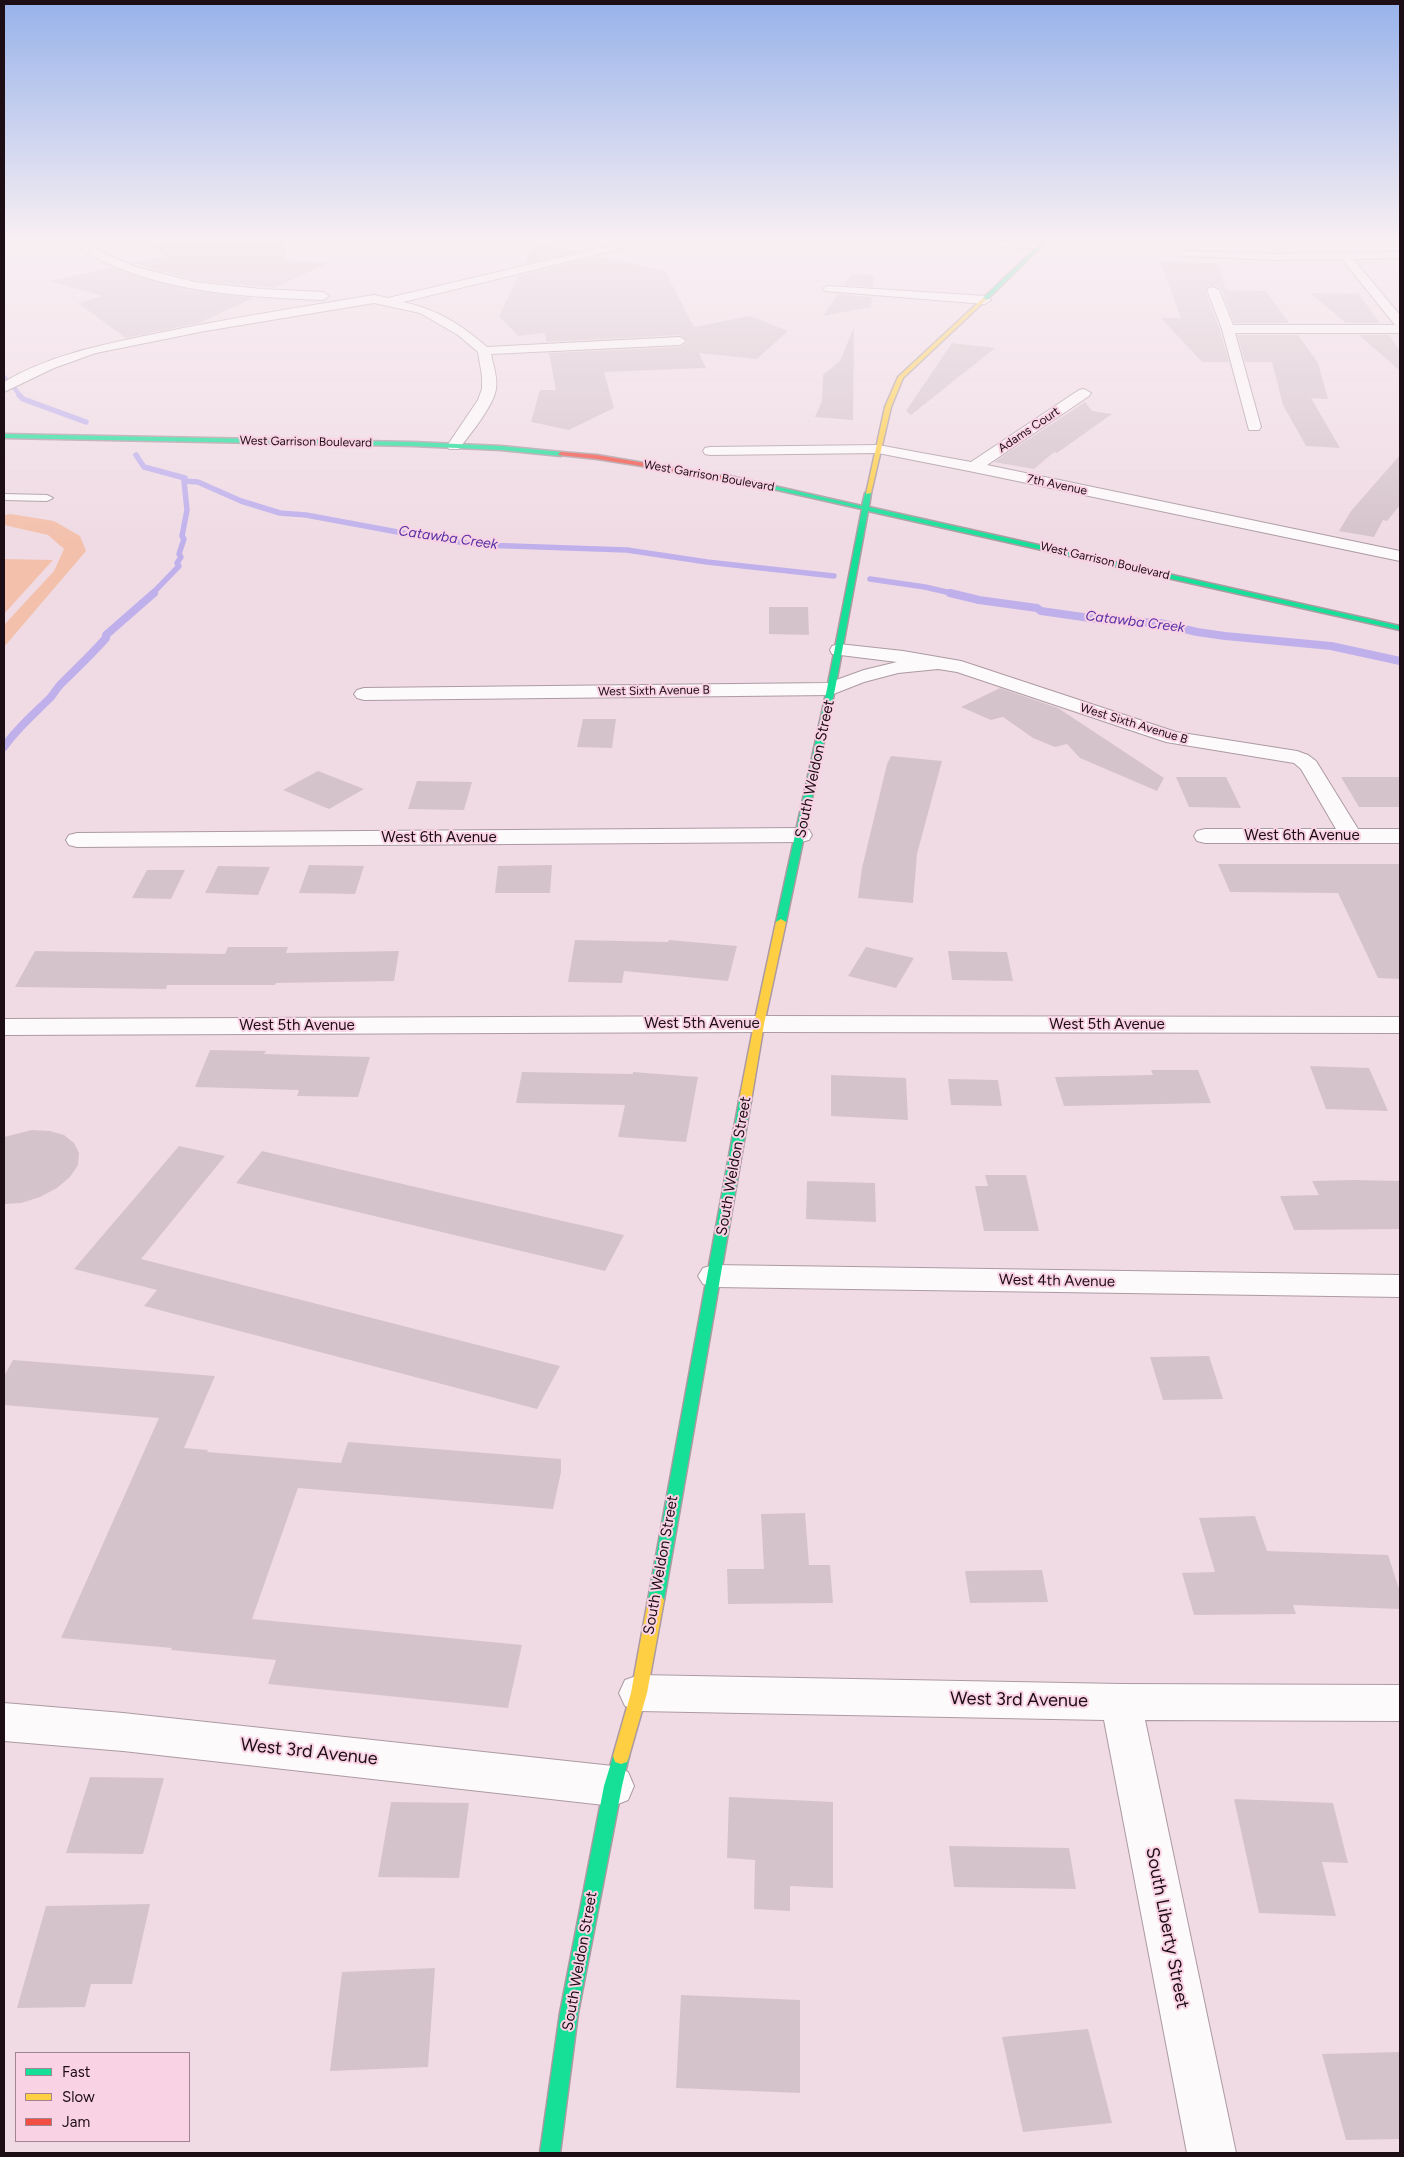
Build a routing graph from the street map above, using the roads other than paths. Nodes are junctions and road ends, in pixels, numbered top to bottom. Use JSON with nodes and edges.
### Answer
{"nodes":[{"id":1,"x":127,"y":343,"type":"edge"},
{"id":2,"x":474,"y":343,"type":"edge"},
{"id":3,"x":647,"y":343,"type":"edge"},
{"id":4,"x":938,"y":343,"type":"edge"},
{"id":5,"x":1231,"y":343,"type":"edge"},
{"id":6,"x":484,"y":351,"type":"junction"},
{"id":7,"x":4,"y":388,"type":"edge"},
{"id":8,"x":1084,"y":393,"type":"dead end"},
{"id":9,"x":1254,"y":427,"type":"dead end"},
{"id":10,"x":4,"y":436,"type":"edge"},
{"id":11,"x":454,"y":446,"type":"junction"},
{"id":12,"x":878,"y":449,"type":"junction"},
{"id":13,"x":710,"y":451,"type":"dead end"},
{"id":14,"x":974,"y":468,"type":"junction"},
{"id":15,"x":4,"y":497,"type":"edge"},
{"id":16,"x":47,"y":498,"type":"dead end"},
{"id":17,"x":865,"y":507,"type":"junction"},
{"id":18,"x":1398,"y":553,"type":"edge"},
{"id":19,"x":1400,"y":628,"type":"edge"},
{"id":20,"x":839,"y":650,"type":"junction"},
{"id":21,"x":940,"y":663,"type":"junction"},
{"id":22,"x":832,"y":690,"type":"junction"},
{"id":23,"x":364,"y":694,"type":"dead end"},
{"id":24,"x":801,"y":836,"type":"junction"},
{"id":25,"x":1205,"y":836,"type":"dead end"},
{"id":26,"x":1351,"y":836,"type":"junction"},
{"id":27,"x":1400,"y":836,"type":"edge"},
{"id":28,"x":77,"y":840,"type":"dead end"},
{"id":29,"x":759,"y":1024,"type":"junction"},
{"id":30,"x":1400,"y":1025,"type":"edge"},
{"id":31,"x":4,"y":1027,"type":"edge"},
{"id":32,"x":714,"y":1276,"type":"junction"},
{"id":33,"x":1400,"y":1286,"type":"edge"},
{"id":34,"x":639,"y":1693,"type":"junction"},
{"id":35,"x":1121,"y":1702,"type":"junction"},
{"id":36,"x":1400,"y":1703,"type":"edge"},
{"id":37,"x":4,"y":1722,"type":"edge"},
{"id":38,"x":613,"y":1786,"type":"junction"},
{"id":39,"x":550,"y":2153,"type":"edge"},
{"id":40,"x":1212,"y":2153,"type":"edge"}],
"edges":[{"from":1,"to":7,"type":"street"},
{"from":2,"to":6,"type":"street"},
{"from":3,"to":6,"type":"street"},
{"from":4,"to":12,"type":"street","name":"South Weldon Street"},
{"from":5,"to":9,"type":"street"},
{"from":6,"to":11,"type":"street"},
{"from":8,"to":14,"type":"street","name":"Adams Court"},
{"from":10,"to":11,"type":"street","name":"West Garrison Boulevard"},
{"from":11,"to":17,"type":"street","name":"West Garrison Boulevard"},
{"from":12,"to":13,"type":"street","name":"7th Avenue"},
{"from":12,"to":14,"type":"street","name":"7th Avenue"},
{"from":12,"to":17,"type":"street","name":"South Weldon Street"},
{"from":14,"to":18,"type":"street","name":"7th Avenue"},
{"from":15,"to":16,"type":"lane"},
{"from":17,"to":19,"type":"street","name":"West Garrison Boulevard"},
{"from":17,"to":20,"type":"street","name":"South Weldon Street"},
{"from":20,"to":21,"type":"street","name":"West Sixth Avenue B"},
{"from":20,"to":22,"type":"street","name":"South Weldon Street"},
{"from":21,"to":22,"type":"street","name":"West Sixth Avenue B"},
{"from":21,"to":26,"type":"street","name":"West Sixth Avenue B"},
{"from":22,"to":23,"type":"street","name":"West Sixth Avenue B"},
{"from":22,"to":24,"type":"street","name":"South Weldon Street"},
{"from":24,"to":28,"type":"street","name":"West 6th Avenue"},
{"from":24,"to":29,"type":"street","name":"South Weldon Street"},
{"from":25,"to":26,"type":"street","name":"West 6th Avenue"},
{"from":26,"to":27,"type":"street","name":"West 6th Avenue"},
{"from":29,"to":30,"type":"street","name":"West 5th Avenue"},
{"from":29,"to":31,"type":"street","name":"West 5th Avenue"},
{"from":29,"to":32,"type":"street","name":"South Weldon Street"},
{"from":32,"to":33,"type":"street","name":"West 4th Avenue"},
{"from":32,"to":34,"type":"street","name":"South Weldon Street"},
{"from":34,"to":35,"type":"street","name":"West 3rd Avenue"},
{"from":34,"to":38,"type":"street","name":"South Weldon Street"},
{"from":35,"to":36,"type":"street","name":"West 3rd Avenue"},
{"from":35,"to":40,"type":"street","name":"South Liberty Street"},
{"from":37,"to":38,"type":"street","name":"West 3rd Avenue"},
{"from":38,"to":39,"type":"street","name":"South Weldon Street"}]}
